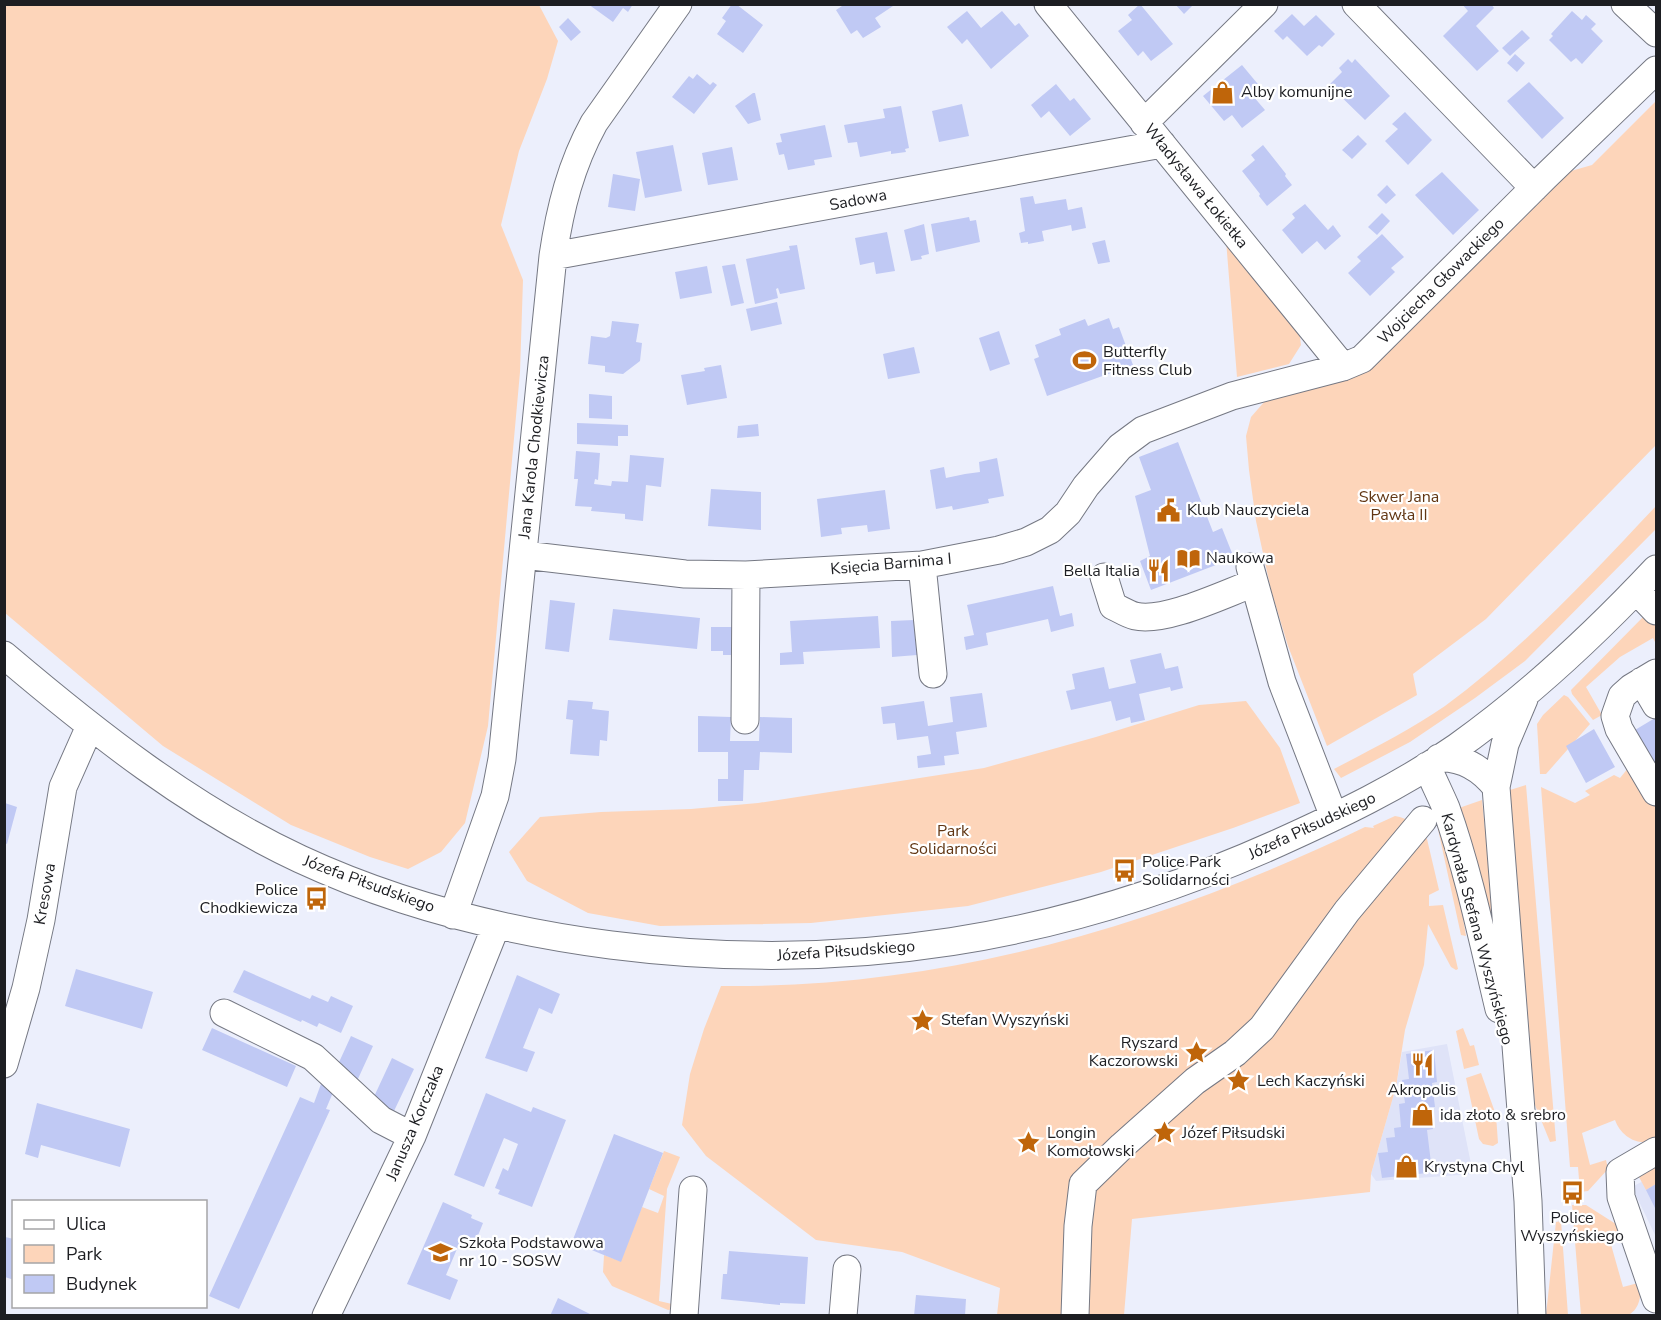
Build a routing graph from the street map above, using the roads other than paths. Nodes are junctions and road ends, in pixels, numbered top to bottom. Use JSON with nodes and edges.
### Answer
{"nodes":[{"id":1,"x":678,"y":4,"type":"edge"},
{"id":2,"x":1048,"y":4,"type":"edge"},
{"id":3,"x":1264,"y":4,"type":"edge"},
{"id":4,"x":1356,"y":4,"type":"edge"},
{"id":5,"x":1625,"y":4,"type":"edge"},
{"id":6,"x":1656,"y":33,"type":"edge"},
{"id":7,"x":1656,"y":70,"type":"edge"},
{"id":8,"x":1144,"y":123,"type":"junction"},
{"id":9,"x":1162,"y":144,"type":"junction"},
{"id":10,"x":1534,"y":188,"type":"junction"},
{"id":11,"x":553,"y":256,"type":"junction"},
{"id":12,"x":1343,"y":367,"type":"junction"},
{"id":13,"x":524,"y":555,"type":"junction"},
{"id":14,"x":922,"y":565,"type":"junction"},
{"id":15,"x":1656,"y":569,"type":"edge"},
{"id":16,"x":746,"y":575,"type":"junction"},
{"id":17,"x":1104,"y":577,"type":"dead end"},
{"id":18,"x":1636,"y":590,"type":"junction"},
{"id":19,"x":1656,"y":611,"type":"edge"},
{"id":20,"x":4,"y":655,"type":"edge"},
{"id":21,"x":933,"y":674,"type":"dead end"},
{"id":22,"x":1649,"y":677,"type":"edge"},
{"id":23,"x":1531,"y":690,"type":"junction"},
{"id":24,"x":1656,"y":705,"type":"edge"},
{"id":25,"x":745,"y":720,"type":"dead end"},
{"id":26,"x":90,"y":726,"type":"junction"},
{"id":27,"x":1433,"y":762,"type":"junction"},
{"id":28,"x":1496,"y":787,"type":"junction"},
{"id":29,"x":1656,"y":792,"type":"edge"},
{"id":30,"x":1334,"y":817,"type":"junction"},
{"id":31,"x":1423,"y":820,"type":"dead end"},
{"id":32,"x":453,"y":915,"type":"junction"},
{"id":33,"x":496,"y":926,"type":"junction"},
{"id":34,"x":224,"y":1013,"type":"dead end"},
{"id":35,"x":4,"y":1064,"type":"edge"},
{"id":36,"x":1519,"y":1095,"type":"junction"},
{"id":37,"x":412,"y":1136,"type":"junction"},
{"id":38,"x":1656,"y":1151,"type":"edge"},
{"id":39,"x":693,"y":1190,"type":"dead end"},
{"id":40,"x":847,"y":1269,"type":"dead end"},
{"id":41,"x":1656,"y":1300,"type":"edge"},
{"id":42,"x":326,"y":1316,"type":"edge"},
{"id":43,"x":684,"y":1316,"type":"edge"},
{"id":44,"x":843,"y":1316,"type":"edge"},
{"id":45,"x":1075,"y":1316,"type":"edge"},
{"id":46,"x":1532,"y":1316,"type":"edge"}],
"edges":[{"from":1,"to":11,"type":"street","name":"Jana Karola Chodkiewicza"},
{"from":2,"to":8,"type":"street","name":"Władysława Łokietka"},
{"from":3,"to":8,"type":"street"},
{"from":4,"to":10,"type":"street"},
{"from":5,"to":6,"type":"street"},
{"from":7,"to":10,"type":"street","name":"Wojciecha Głowackiego"},
{"from":8,"to":9,"type":"street","name":"Władysława Łokietka"},
{"from":9,"to":11,"type":"street","name":"Sadowa"},
{"from":9,"to":12,"type":"street","name":"Władysława Łokietka"},
{"from":10,"to":12,"type":"street","name":"Wojciecha Głowackiego"},
{"from":11,"to":13,"type":"street","name":"Jana Karola Chodkiewicza"},
{"from":12,"to":14,"type":"street","name":"Księcia Barnima I"},
{"from":13,"to":16,"type":"street","name":"Księcia Barnima I"},
{"from":13,"to":32,"type":"street","name":"Jana Karola Chodkiewicza"},
{"from":14,"to":16,"type":"street","name":"Księcia Barnima I"},
{"from":14,"to":21,"type":"street"},
{"from":15,"to":18,"type":"street","name":"Józefa Piłsudskiego"},
{"from":16,"to":25,"type":"street"},
{"from":17,"to":30,"type":"street"},
{"from":18,"to":19,"type":"street"},
{"from":18,"to":23,"type":"street","name":"Józefa Piłsudskiego"},
{"from":20,"to":26,"type":"street","name":"Józefa Piłsudskiego"},
{"from":22,"to":24,"type":"street"},
{"from":22,"to":29,"type":"street"},
{"from":23,"to":27,"type":"street","name":"Józefa Piłsudskiego"},
{"from":23,"to":28,"type":"street","name":"Kardynała Stefana Wyszyńskiego"},
{"from":26,"to":32,"type":"street","name":"Józefa Piłsudskiego"},
{"from":26,"to":35,"type":"street","name":"Kresowa"},
{"from":27,"to":28,"type":"street"},
{"from":27,"to":30,"type":"street","name":"Józefa Piłsudskiego"},
{"from":27,"to":36,"type":"street","name":"Kardynała Stefana Wyszyńskiego"},
{"from":28,"to":36,"type":"street","name":"Kardynała Stefana Wyszyńskiego"},
{"from":30,"to":33,"type":"street","name":"Józefa Piłsudskiego"},
{"from":31,"to":45,"type":"street"},
{"from":32,"to":33,"type":"street","name":"Józefa Piłsudskiego"},
{"from":33,"to":37,"type":"street","name":"Janusza Korczaka"},
{"from":34,"to":37,"type":"street"},
{"from":36,"to":46,"type":"street","name":"Kardynała Stefana Wyszyńskiego"},
{"from":37,"to":42,"type":"street","name":"Janusza Korczaka"},
{"from":38,"to":41,"type":"street"},
{"from":39,"to":43,"type":"street"},
{"from":40,"to":44,"type":"street"}]}
